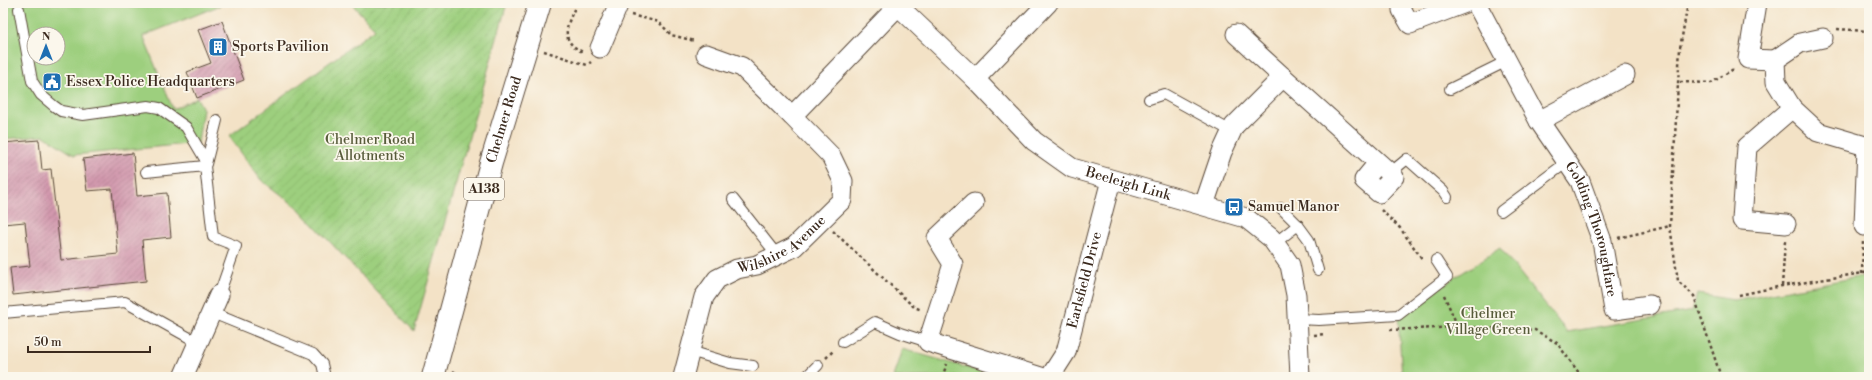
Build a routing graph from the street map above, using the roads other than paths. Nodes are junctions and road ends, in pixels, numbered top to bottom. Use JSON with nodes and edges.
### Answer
{"nodes":[{"id":1,"x":540,"y":3,"type":"edge"},
{"id":2,"x":1465,"y":3,"type":"edge"},
{"id":3,"x":1476,"y":3,"type":"edge"},
{"id":4,"x":1757,"y":3,"type":"edge"},
{"id":5,"x":897,"y":5,"type":"edge"},
{"id":6,"x":1042,"y":5,"type":"edge"},
{"id":7,"x":617,"y":7,"type":"edge"},
{"id":8,"x":19,"y":9,"type":"dead end"},
{"id":9,"x":1402,"y":10,"type":"dead end"},
{"id":10,"x":1236,"y":34,"type":"dead end"},
{"id":11,"x":1824,"y":38,"type":"road end"},
{"id":12,"x":597,"y":53,"type":"road end"},
{"id":13,"x":706,"y":54,"type":"road end"},
{"id":14,"x":1775,"y":60,"type":"junction"},
{"id":15,"x":1507,"y":61,"type":"junction"},
{"id":16,"x":1624,"y":75,"type":"dead end"},
{"id":17,"x":1283,"y":77,"type":"junction"},
{"id":18,"x":975,"y":79,"type":"junction"},
{"id":19,"x":1450,"y":89,"type":"dead end"},
{"id":20,"x":1149,"y":100,"type":"dead end"},
{"id":21,"x":1792,"y":108,"type":"junction"},
{"id":22,"x":792,"y":116,"type":"junction"},
{"id":23,"x":217,"y":120,"type":"dead end"},
{"id":24,"x":1539,"y":122,"type":"junction"},
{"id":25,"x":1232,"y":131,"type":"junction"},
{"id":26,"x":1868,"y":147,"type":"edge"},
{"id":27,"x":1567,"y":162,"type":"junction"},
{"id":28,"x":206,"y":163,"type":"junction"},
{"id":29,"x":1384,"y":168,"type":"junction"},
{"id":30,"x":146,"y":172,"type":"dead end"},
{"id":31,"x":1111,"y":180,"type":"junction"},
{"id":32,"x":1379,"y":193,"type":"road end"},
{"id":33,"x":1447,"y":197,"type":"dead end"},
{"id":34,"x":732,"y":198,"type":"dead end"},
{"id":35,"x":974,"y":203,"type":"dead end"},
{"id":36,"x":1204,"y":204,"type":"junction"},
{"id":37,"x":1281,"y":208,"type":"dead end"},
{"id":38,"x":1501,"y":211,"type":"dead end"},
{"id":39,"x":1786,"y":224,"type":"road end"},
{"id":40,"x":1298,"y":225,"type":"junction"},
{"id":41,"x":1864,"y":226,"type":"road end"},
{"id":42,"x":1275,"y":243,"type":"junction"},
{"id":43,"x":777,"y":255,"type":"junction"},
{"id":44,"x":1436,"y":260,"type":"dead end"},
{"id":45,"x":1318,"y":270,"type":"dead end"},
{"id":46,"x":219,"y":295,"type":"joint"},
{"id":47,"x":1650,"y":305,"type":"dead end"},
{"id":48,"x":210,"y":312,"type":"junction"},
{"id":49,"x":3,"y":313,"type":"edge"},
{"id":50,"x":1298,"y":328,"type":"junction"},
{"id":51,"x":197,"y":342,"type":"junction"},
{"id":52,"x":843,"y":342,"type":"road end"},
{"id":53,"x":928,"y":342,"type":"junction"},
{"id":54,"x":690,"y":351,"type":"junction"},
{"id":55,"x":818,"y":365,"type":"road end"},
{"id":56,"x":753,"y":366,"type":"dead end"},
{"id":57,"x":183,"y":377,"type":"edge"},
{"id":58,"x":325,"y":377,"type":"edge"},
{"id":59,"x":433,"y":377,"type":"edge"},
{"id":60,"x":683,"y":377,"type":"edge"},
{"id":61,"x":806,"y":377,"type":"edge"},
{"id":62,"x":1041,"y":377,"type":"edge"},
{"id":63,"x":1050,"y":377,"type":"edge"},
{"id":64,"x":1300,"y":377,"type":"edge"}],
"edges":[{"from":1,"to":59,"type":"main road","name":"Chelmer Road","number":"A138"},
{"from":2,"to":9,"type":"street"},
{"from":3,"to":15,"type":"street","name":"Golding Thoroughfare"},
{"from":4,"to":14,"type":"street"},
{"from":5,"to":18,"type":"street","name":"Beeleigh Link"},
{"from":5,"to":22,"type":"street"},
{"from":6,"to":18,"type":"street"},
{"from":7,"to":12,"type":"street"},
{"from":8,"to":28,"type":"lane"},
{"from":10,"to":17,"type":"street"},
{"from":11,"to":14,"type":"street"},
{"from":13,"to":22,"type":"street","name":"Wilshire Avenue"},
{"from":14,"to":21,"type":"street"},
{"from":15,"to":19,"type":"lane"},
{"from":15,"to":24,"type":"street","name":"Golding Thoroughfare"},
{"from":16,"to":24,"type":"street"},
{"from":17,"to":25,"type":"street"},
{"from":17,"to":29,"type":"street"},
{"from":18,"to":31,"type":"street","name":"Beeleigh Link"},
{"from":20,"to":25,"type":"lane"},
{"from":21,"to":26,"type":"street"},
{"from":21,"to":39,"type":"street"},
{"from":22,"to":43,"type":"street","name":"Wilshire Avenue"},
{"from":23,"to":28,"type":"lane"},
{"from":24,"to":27,"type":"street","name":"Golding Thoroughfare"},
{"from":25,"to":36,"type":"street"},
{"from":26,"to":41,"type":"street"},
{"from":27,"to":38,"type":"lane"},
{"from":27,"to":47,"type":"street","name":"Golding Thoroughfare"},
{"from":28,"to":30,"type":"lane"},
{"from":28,"to":46,"type":"lane"},
{"from":29,"to":32,"type":"street"},
{"from":29,"to":33,"type":"lane"},
{"from":31,"to":36,"type":"street","name":"Beeleigh Link"},
{"from":31,"to":63,"type":"street","name":"Earlsfield Drive"},
{"from":34,"to":43,"type":"lane"},
{"from":35,"to":53,"type":"street"},
{"from":36,"to":42,"type":"street","name":"Beeleigh Link"},
{"from":37,"to":40,"type":"lane"},
{"from":40,"to":42,"type":"lane"},
{"from":40,"to":45,"type":"lane"},
{"from":42,"to":50,"type":"street","name":"Beeleigh Link"},
{"from":43,"to":54,"type":"street","name":"Wilshire Avenue"},
{"from":44,"to":50,"type":"lane"},
{"from":46,"to":48,"type":"street"},
{"from":48,"to":51,"type":"street"},
{"from":48,"to":58,"type":"lane"},
{"from":49,"to":51,"type":"lane"},
{"from":50,"to":64,"type":"street","name":"Beeleigh Link"},
{"from":51,"to":57,"type":"street"},
{"from":52,"to":53,"type":"lane"},
{"from":53,"to":62,"type":"street"},
{"from":54,"to":56,"type":"lane"},
{"from":54,"to":60,"type":"street","name":"Wilshire Avenue"},
{"from":55,"to":61,"type":"lane"}]}
